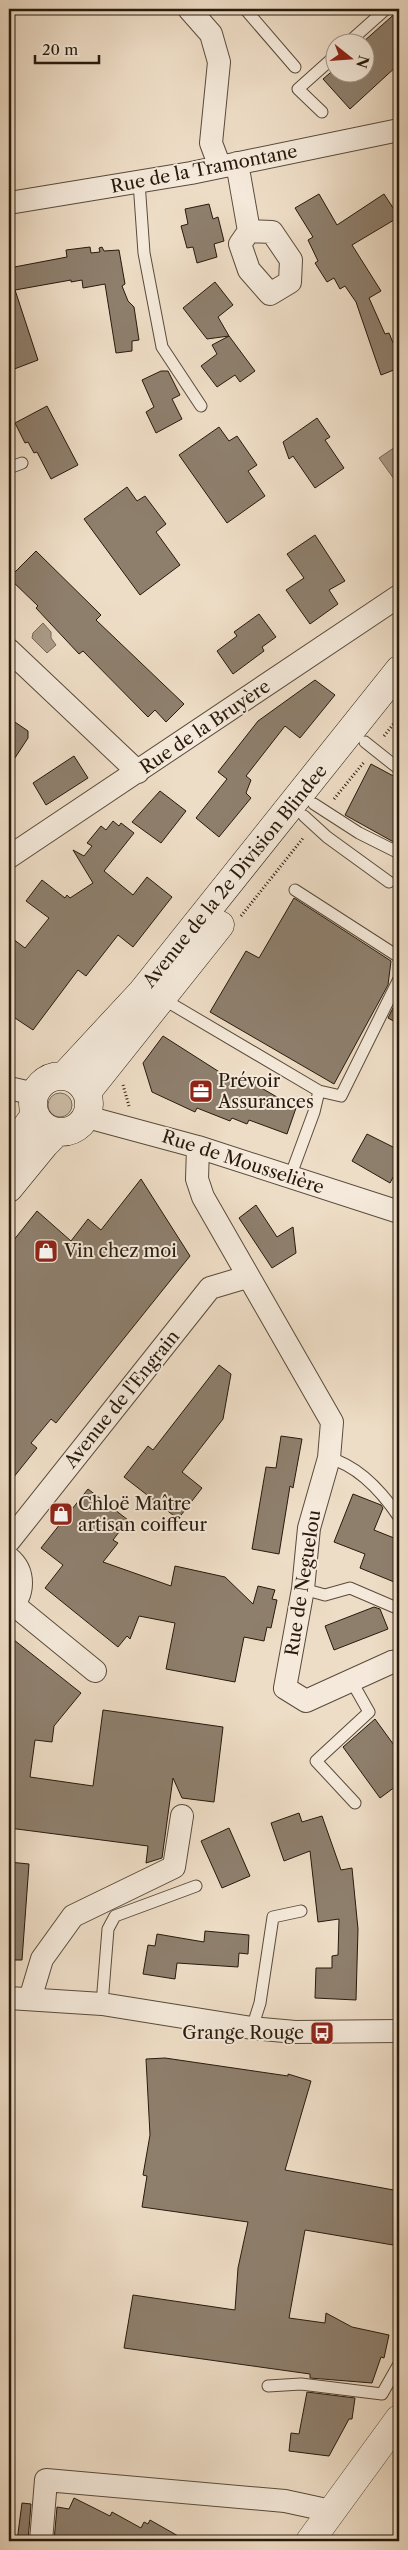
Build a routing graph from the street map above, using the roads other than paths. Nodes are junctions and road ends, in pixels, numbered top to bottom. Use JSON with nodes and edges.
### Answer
{"nodes":[{"id":1,"x":245,"y":9,"type":"edge"},
{"id":2,"x":386,"y":9,"type":"edge"},
{"id":3,"x":195,"y":11,"type":"edge"},
{"id":4,"x":360,"y":32,"type":"edge"},
{"id":5,"x":326,"y":64,"type":"edge"},
{"id":6,"x":295,"y":67,"type":"dead end"},
{"id":7,"x":322,"y":112,"type":"dead end"},
{"id":8,"x":399,"y":130,"type":"edge"},
{"id":9,"x":229,"y":165,"type":"junction"},
{"id":10,"x":139,"y":182,"type":"junction"},
{"id":11,"x":9,"y":203,"type":"edge"},
{"id":12,"x":249,"y":231,"type":"dead end"},
{"id":13,"x":200,"y":406,"type":"dead end"},
{"id":14,"x":22,"y":463,"type":"dead end"},
{"id":15,"x":9,"y":468,"type":"edge"},
{"id":16,"x":399,"y":596,"type":"edge"},
{"id":17,"x":9,"y":650,"type":"edge"},
{"id":18,"x":399,"y":670,"type":"edge"},
{"id":19,"x":399,"y":700,"type":"edge"},
{"id":20,"x":370,"y":746,"type":"junction"},
{"id":21,"x":399,"y":769,"type":"edge"},
{"id":22,"x":138,"y":772,"type":"junction"},
{"id":23,"x":314,"y":814,"type":"junction"},
{"id":24,"x":399,"y":853,"type":"edge"},
{"id":25,"x":9,"y":857,"type":"edge"},
{"id":26,"x":389,"y":882,"type":"dead end"},
{"id":27,"x":294,"y":890,"type":"dead end"},
{"id":28,"x":399,"y":957,"type":"edge"},
{"id":29,"x":399,"y":979,"type":"edge"},
{"id":30,"x":163,"y":999,"type":"junction"},
{"id":31,"x":64,"y":1076,"type":"junction"},
{"id":32,"x":9,"y":1088,"type":"edge"},
{"id":33,"x":319,"y":1091,"type":"junction"},
{"id":34,"x":87,"y":1104,"type":"junction"},
{"id":35,"x":35,"y":1105,"type":"junction"},
{"id":36,"x":58,"y":1132,"type":"junction"},
{"id":37,"x":198,"y":1147,"type":"junction"},
{"id":38,"x":9,"y":1151,"type":"edge"},
{"id":39,"x":290,"y":1178,"type":"junction"},
{"id":40,"x":9,"y":1188,"type":"edge"},
{"id":41,"x":399,"y":1212,"type":"edge"},
{"id":42,"x":248,"y":1277,"type":"junction"},
{"id":43,"x":329,"y":1458,"type":"junction"},
{"id":44,"x":399,"y":1518,"type":"edge"},
{"id":45,"x":9,"y":1541,"type":"edge"},
{"id":46,"x":9,"y":1558,"type":"edge"},
{"id":47,"x":303,"y":1589,"type":"junction"},
{"id":48,"x":11,"y":1606,"type":"edge"},
{"id":49,"x":399,"y":1609,"type":"edge"},
{"id":50,"x":399,"y":1661,"type":"edge"},
{"id":51,"x":95,"y":1672,"type":"dead end"},
{"id":52,"x":352,"y":1682,"type":"junction"},
{"id":53,"x":355,"y":1803,"type":"dead end"},
{"id":54,"x":182,"y":1816,"type":"dead end"},
{"id":55,"x":196,"y":1886,"type":"dead end"},
{"id":56,"x":301,"y":1911,"type":"dead end"},
{"id":57,"x":19,"y":1999,"type":"edge"},
{"id":58,"x":102,"y":2004,"type":"junction"},
{"id":59,"x":252,"y":2028,"type":"junction"},
{"id":60,"x":399,"y":2031,"type":"edge"},
{"id":61,"x":399,"y":2364,"type":"edge"},
{"id":62,"x":268,"y":2386,"type":"dead end"},
{"id":63,"x":399,"y":2419,"type":"edge"},
{"id":64,"x":331,"y":2511,"type":"junction"},
{"id":65,"x":40,"y":2541,"type":"edge"},
{"id":66,"x":310,"y":2541,"type":"edge"}],
"edges":[{"from":1,"to":6,"type":"lane"},
{"from":2,"to":4,"type":"lane"},
{"from":3,"to":9,"type":"street"},
{"from":5,"to":7,"type":"lane"},
{"from":8,"to":9,"type":"street","name":"Rue de la Tramontane"},
{"from":9,"to":10,"type":"street","name":"Rue de la Tramontane"},
{"from":9,"to":12,"type":"street"},
{"from":10,"to":11,"type":"street","name":"Rue de la Tramontane"},
{"from":10,"to":13,"type":"lane"},
{"from":14,"to":15,"type":"lane"},
{"from":16,"to":22,"type":"street","name":"Rue de la Bruyère"},
{"from":17,"to":22,"type":"street"},
{"from":18,"to":31,"type":"main road","name":"Avenue de la 2e Division Blindee"},
{"from":19,"to":20,"type":"main road","name":"Avenue de la 2e Division Blindee"},
{"from":20,"to":21,"type":"lane"},
{"from":20,"to":23,"type":"main road","name":"Avenue de la 2e Division Blindee"},
{"from":22,"to":25,"type":"street","name":"Rue de la Bruyère"},
{"from":23,"to":24,"type":"lane"},
{"from":23,"to":26,"type":"lane"},
{"from":23,"to":30,"type":"main road","name":"Avenue de la 2e Division Blindee"},
{"from":27,"to":28,"type":"lane"},
{"from":29,"to":33,"type":"lane"},
{"from":30,"to":33,"type":"lane"},
{"from":30,"to":34,"type":"main road","name":"Avenue de la 2e Division Blindee"},
{"from":31,"to":34,"type":"main road"},
{"from":31,"to":35,"type":"main road"},
{"from":32,"to":35,"type":"street"},
{"from":33,"to":39,"type":"lane"},
{"from":34,"to":36,"type":"main road"},
{"from":34,"to":37,"type":"street","name":"Rue de Mousselière"},
{"from":35,"to":36,"type":"main road"},
{"from":35,"to":38,"type":"main road"},
{"from":36,"to":40,"type":"main road"},
{"from":37,"to":39,"type":"street","name":"Rue de Mousselière"},
{"from":37,"to":42,"type":"street","name":"Rue de Neguelou"},
{"from":39,"to":41,"type":"street","name":"Rue de Mousselière"},
{"from":42,"to":43,"type":"street","name":"Rue de Neguelou"},
{"from":42,"to":45,"type":"street","name":"Avenue de l'Engrain"},
{"from":43,"to":44,"type":"lane"},
{"from":43,"to":47,"type":"street","name":"Rue de Neguelou"},
{"from":46,"to":48,"type":"street"},
{"from":47,"to":49,"type":"lane"},
{"from":47,"to":52,"type":"street","name":"Rue de Neguelou"},
{"from":48,"to":51,"type":"street"},
{"from":50,"to":52,"type":"street","name":"Rue de Neguelou"},
{"from":52,"to":53,"type":"lane"},
{"from":54,"to":57,"type":"street"},
{"from":55,"to":58,"type":"lane"},
{"from":56,"to":59,"type":"lane"},
{"from":57,"to":58,"type":"street"},
{"from":58,"to":59,"type":"street"},
{"from":59,"to":60,"type":"street"},
{"from":61,"to":62,"type":"lane"},
{"from":63,"to":64,"type":"main road"},
{"from":64,"to":65,"type":"street"},
{"from":64,"to":66,"type":"main road"}]}
